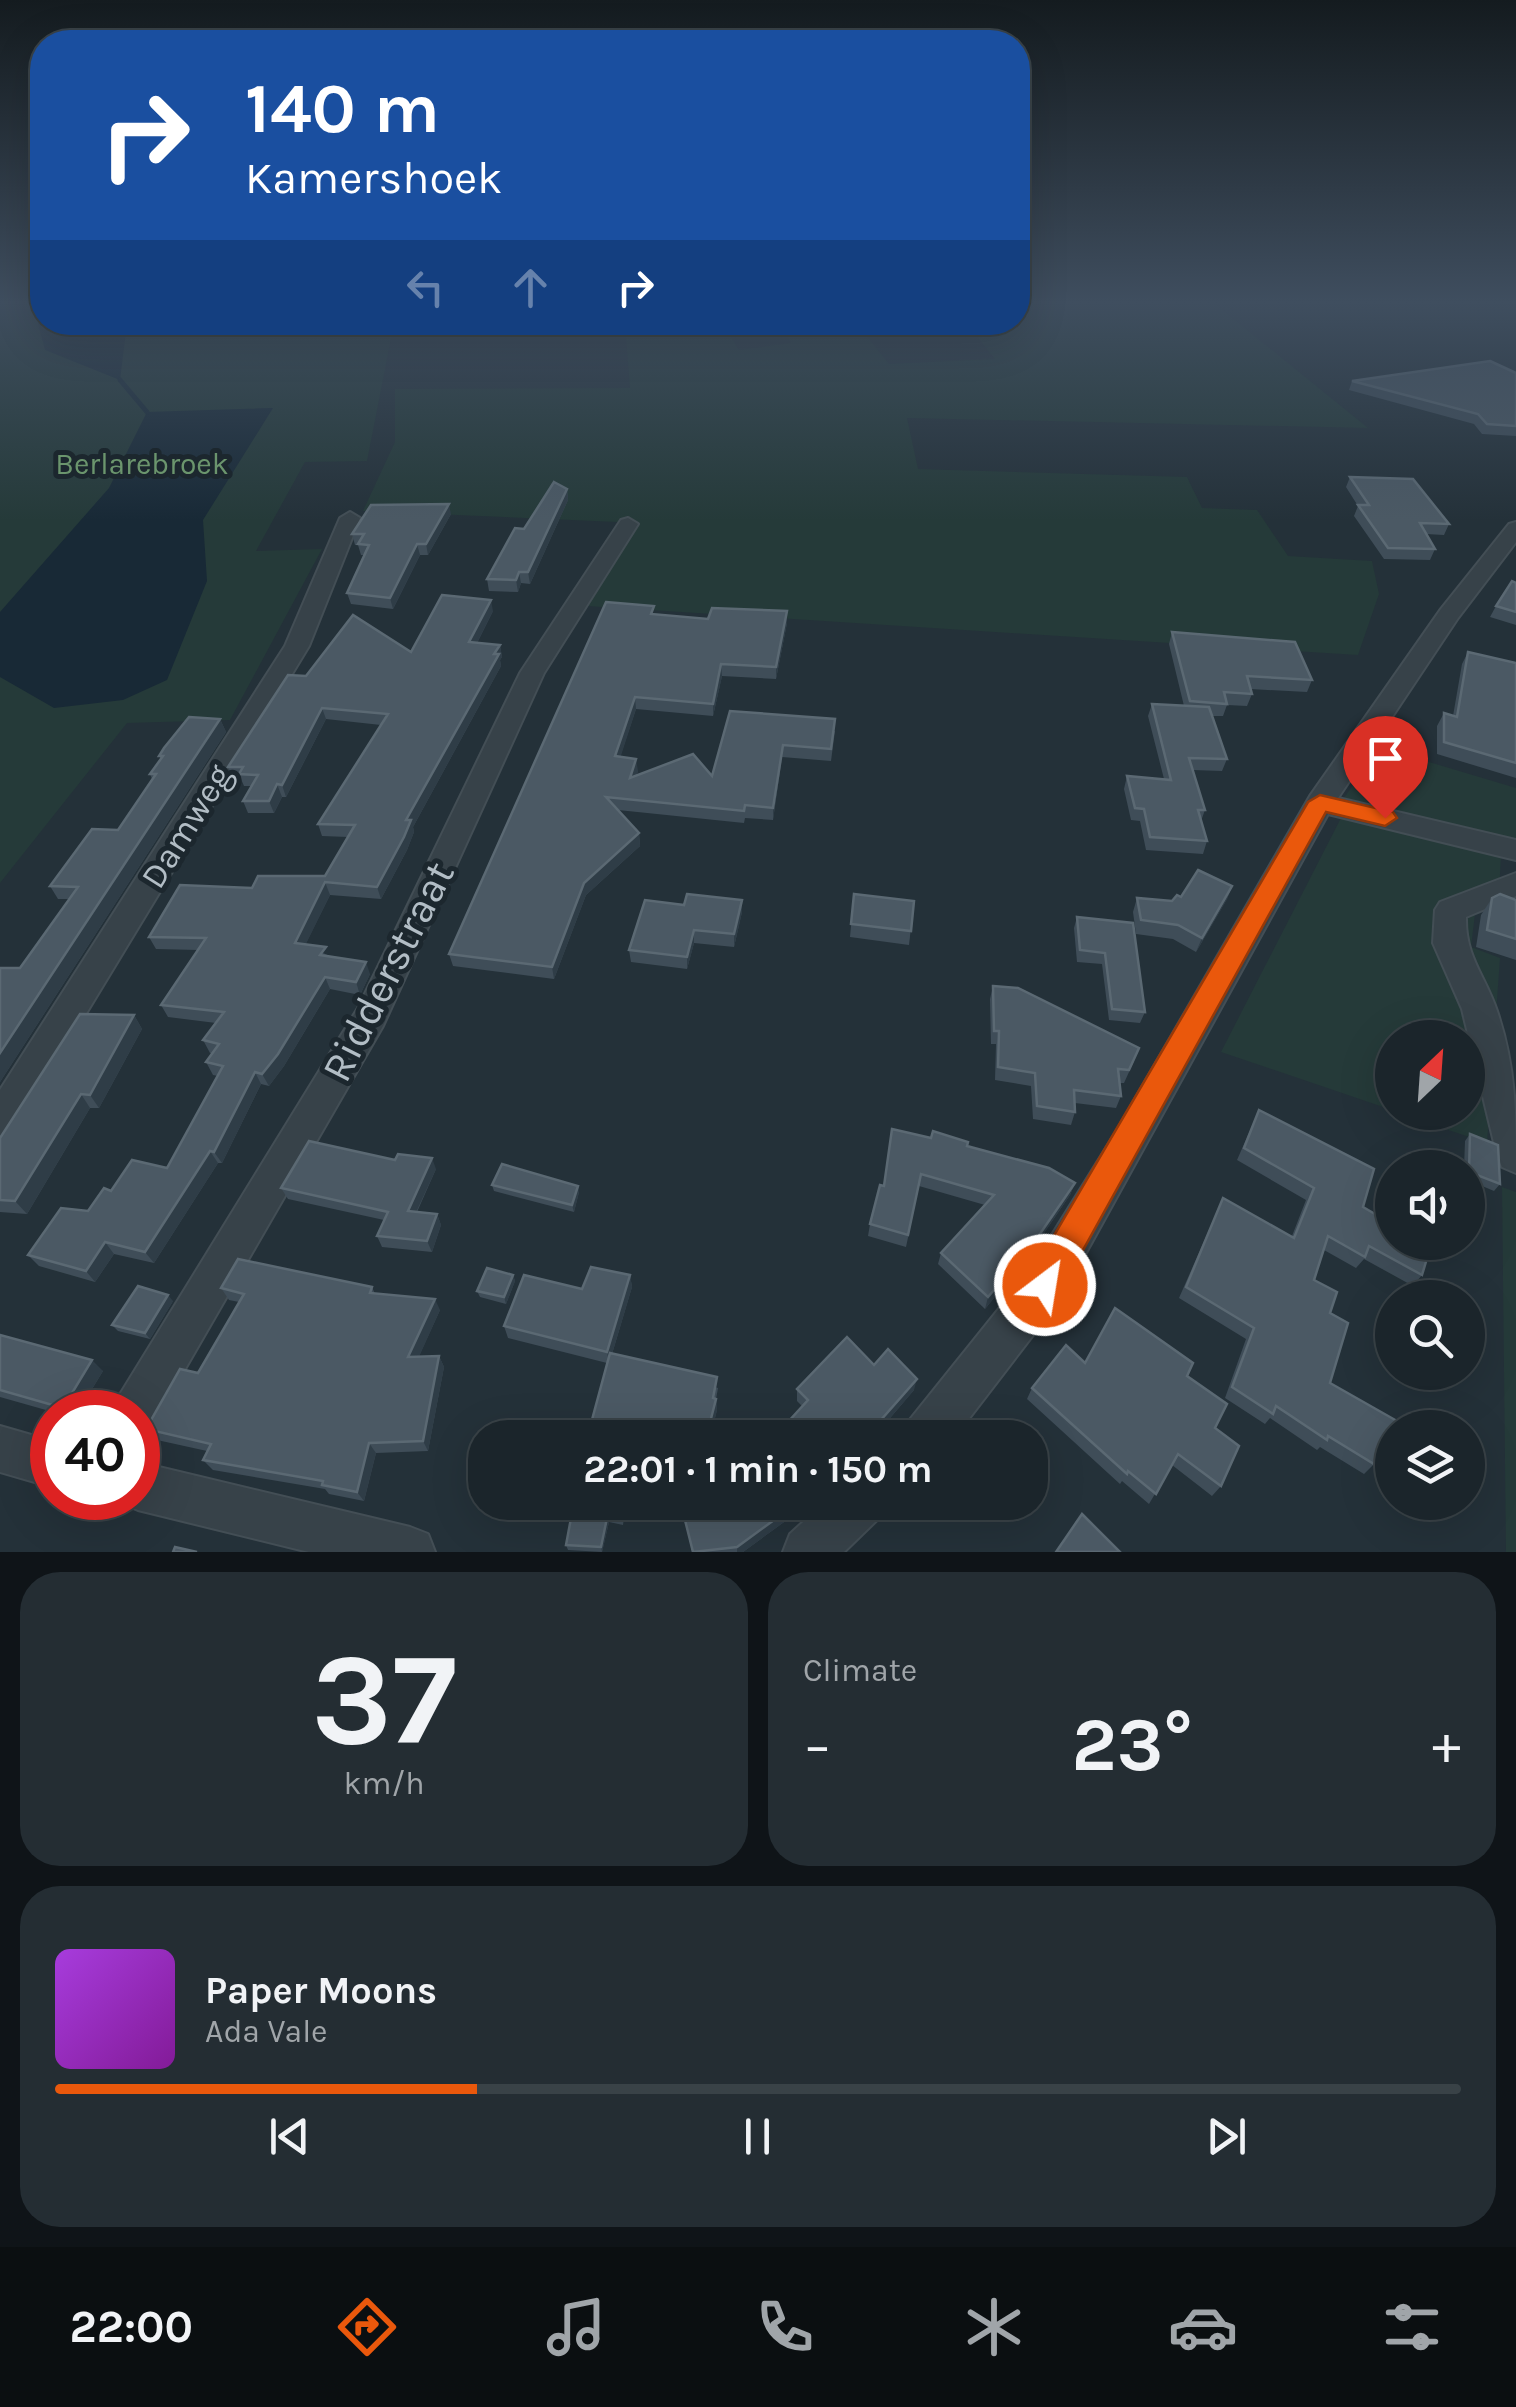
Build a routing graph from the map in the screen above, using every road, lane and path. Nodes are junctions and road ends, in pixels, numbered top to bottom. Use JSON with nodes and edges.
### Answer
{"nodes":[{"id":1,"x":350,"y":518,"type":"dead end"},
{"id":2,"x":628,"y":524,"type":"dead end"},
{"id":3,"x":1516,"y":528,"type":"edge"},
{"id":4,"x":1320,"y":802,"type":"junction"},
{"id":5,"x":1516,"y":850,"type":"edge"},
{"id":6,"x":1516,"y":884,"type":"edge"},
{"id":7,"x":0,"y":1122,"type":"edge"},
{"id":8,"x":1516,"y":1155,"type":"edge"},
{"id":9,"x":148,"y":1390,"type":"edge"},
{"id":10,"x":938,"y":1420,"type":"edge"},
{"id":11,"x":0,"y":1449,"type":"edge"},
{"id":12,"x":30,"y":1458,"type":"edge"},
{"id":13,"x":160,"y":1491,"type":"edge"},
{"id":14,"x":842,"y":1520,"type":"edge"},
{"id":15,"x":410,"y":1552,"type":"edge"},
{"id":16,"x":808,"y":1552,"type":"edge"}],
"edges":[{"from":1,"to":7,"type":"street","name":"Damweg"},
{"from":2,"to":9,"type":"street","name":"Ridderstraat"},
{"from":3,"to":4,"type":"street"},
{"from":4,"to":5,"type":"street"},
{"from":4,"to":10,"type":"street"},
{"from":6,"to":8,"type":"street"},
{"from":11,"to":12,"type":"street"},
{"from":13,"to":15,"type":"street"},
{"from":14,"to":16,"type":"street"}]}
